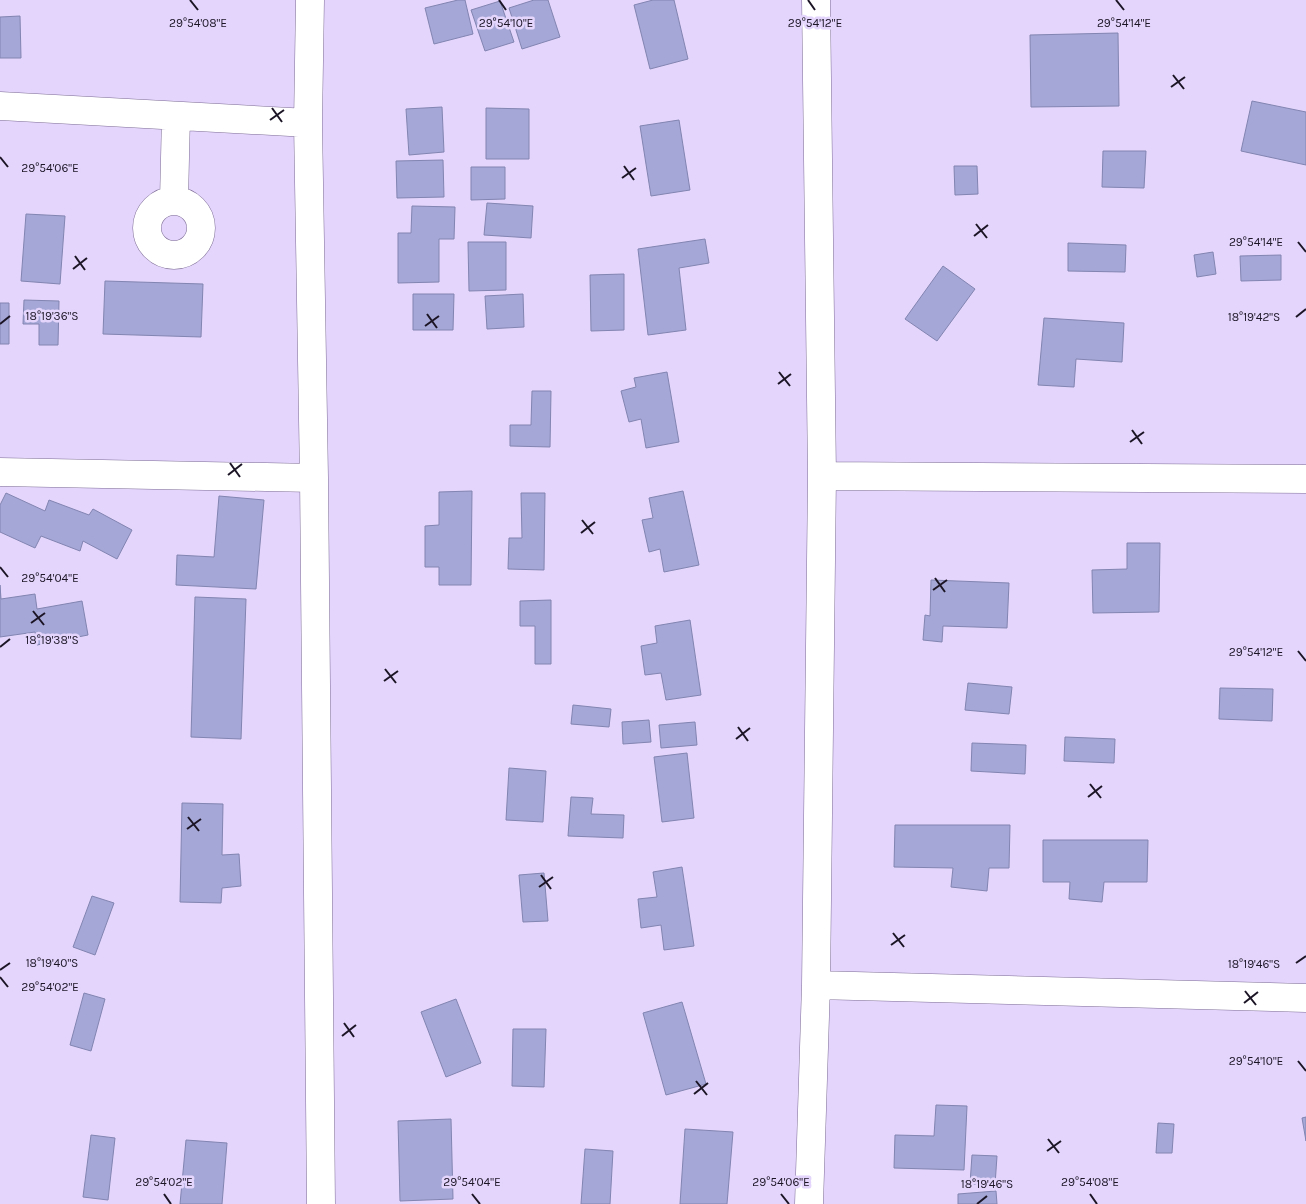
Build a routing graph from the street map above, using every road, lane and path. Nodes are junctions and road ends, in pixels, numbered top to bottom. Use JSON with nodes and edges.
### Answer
{"nodes":[{"id":1,"x":310,"y":0,"type":"edge"},
{"id":2,"x":816,"y":0,"type":"edge"},
{"id":3,"x":0,"y":106,"type":"edge"},
{"id":4,"x":176,"y":116,"type":"junction"},
{"id":5,"x":308,"y":123,"type":"junction"},
{"id":6,"x":174,"y":200,"type":"dead end"},
{"id":7,"x":0,"y":472,"type":"edge"},
{"id":8,"x":822,"y":476,"type":"junction"},
{"id":9,"x":314,"y":478,"type":"junction"},
{"id":10,"x":1306,"y":479,"type":"edge"},
{"id":11,"x":816,"y":985,"type":"junction"},
{"id":12,"x":1306,"y":998,"type":"edge"},
{"id":13,"x":321,"y":1204,"type":"edge"},
{"id":14,"x":809,"y":1204,"type":"edge"}],
"edges":[{"from":1,"to":5,"type":"street"},
{"from":2,"to":8,"type":"street"},
{"from":3,"to":4,"type":"street"},
{"from":4,"to":5,"type":"street"},
{"from":4,"to":6,"type":"street"},
{"from":5,"to":9,"type":"street"},
{"from":7,"to":9,"type":"street"},
{"from":8,"to":10,"type":"street"},
{"from":8,"to":11,"type":"street"},
{"from":9,"to":13,"type":"street"},
{"from":11,"to":12,"type":"street"},
{"from":11,"to":14,"type":"street"}]}
